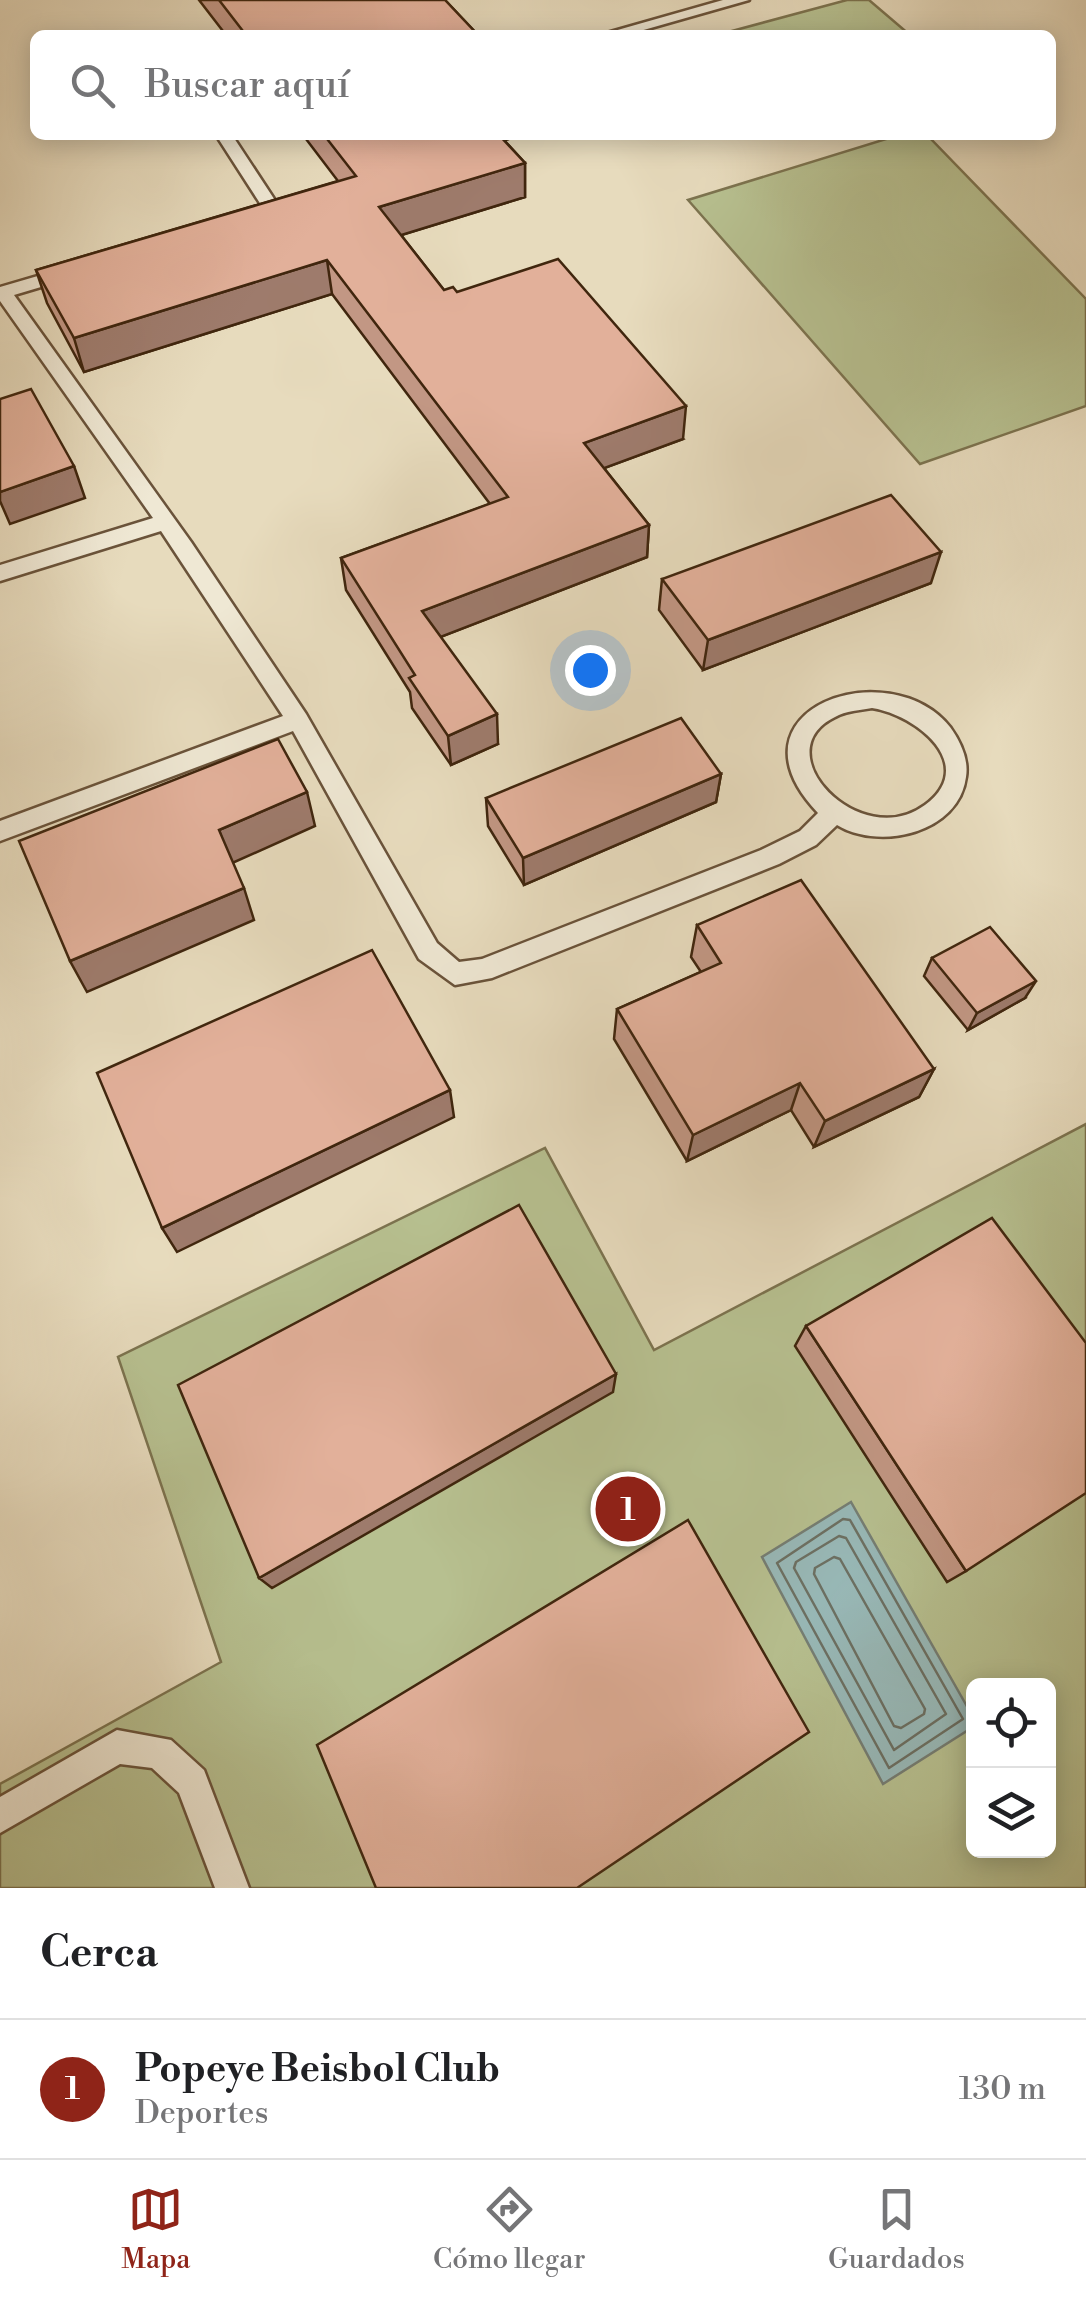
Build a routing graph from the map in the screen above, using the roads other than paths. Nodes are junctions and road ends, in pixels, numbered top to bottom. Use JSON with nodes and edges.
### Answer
{"nodes":[{"id":1,"x":741,"y":0,"type":"edge"},
{"id":2,"x":627,"y":30,"type":"edge"},
{"id":3,"x":227,"y":140,"type":"edge"},
{"id":4,"x":238,"y":224,"type":"edge"},
{"id":5,"x":94,"y":266,"type":"edge"},
{"id":6,"x":2,"y":293,"type":"edge"},
{"id":7,"x":165,"y":522,"type":"junction"},
{"id":8,"x":0,"y":573,"type":"edge"},
{"id":9,"x":298,"y":720,"type":"junction"},
{"id":10,"x":834,"y":813,"type":"junction"},
{"id":11,"x":0,"y":831,"type":"edge"},
{"id":12,"x":0,"y":1816,"type":"edge"},
{"id":13,"x":232,"y":1888,"type":"edge"}],
"edges":[{"from":1,"to":2,"type":"lane"},
{"from":3,"to":4,"type":"lane"},
{"from":5,"to":6,"type":"lane"},
{"from":6,"to":7,"type":"lane"},
{"from":7,"to":8,"type":"lane"},
{"from":7,"to":9,"type":"lane"},
{"from":9,"to":10,"type":"lane"},
{"from":9,"to":11,"type":"lane"},
{"from":10,"to":10,"type":"lane"},
{"from":12,"to":13,"type":"lane"}]}
